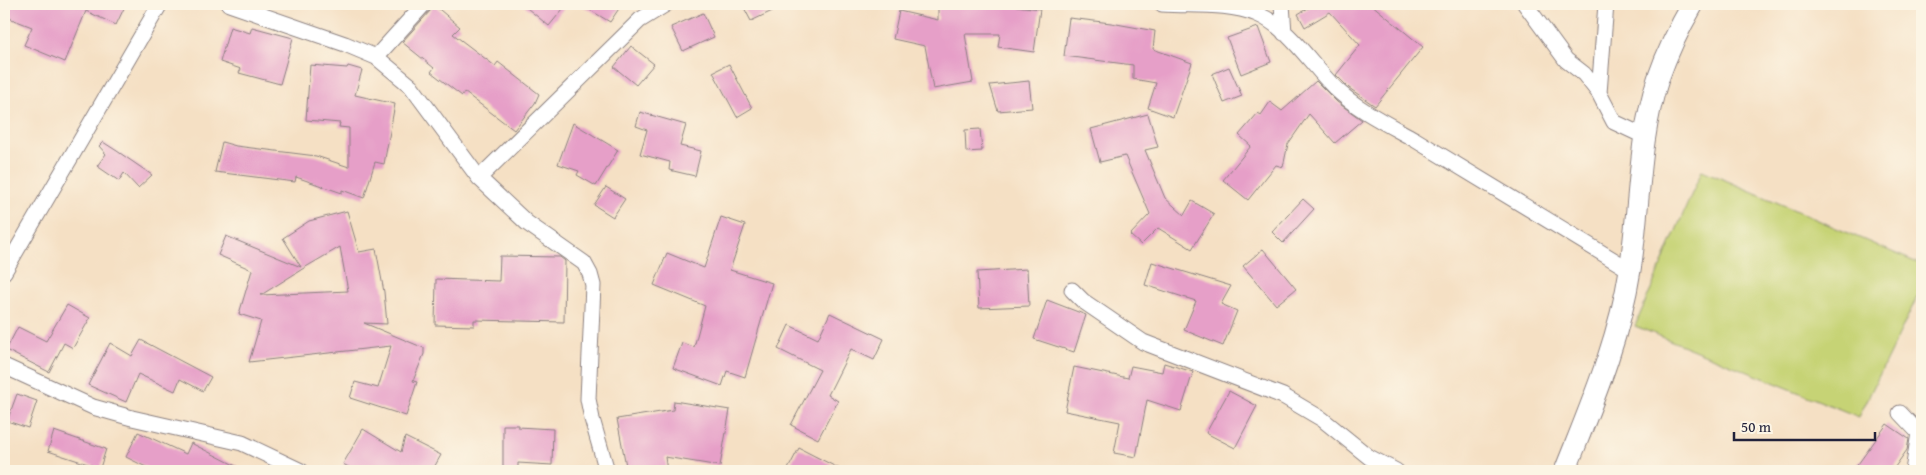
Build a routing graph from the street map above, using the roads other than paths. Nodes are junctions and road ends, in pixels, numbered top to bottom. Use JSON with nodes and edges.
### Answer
{"nodes":[{"id":1,"x":160,"y":4,"type":"edge"},
{"id":2,"x":229,"y":4,"type":"edge"},
{"id":3,"x":424,"y":4,"type":"edge"},
{"id":4,"x":666,"y":4,"type":"edge"},
{"id":5,"x":1162,"y":4,"type":"edge"},
{"id":6,"x":1282,"y":4,"type":"edge"},
{"id":7,"x":1525,"y":4,"type":"edge"},
{"id":8,"x":1606,"y":4,"type":"edge"},
{"id":9,"x":1692,"y":4,"type":"edge"},
{"id":10,"x":1284,"y":34,"type":"junction"},
{"id":11,"x":376,"y":57,"type":"junction"},
{"id":12,"x":1599,"y":94,"type":"junction"},
{"id":13,"x":1646,"y":137,"type":"junction"},
{"id":14,"x":479,"y":178,"type":"junction"},
{"id":15,"x":1630,"y":270,"type":"junction"},
{"id":16,"x":4,"y":272,"type":"edge"},
{"id":17,"x":1072,"y":290,"type":"dead end"},
{"id":18,"x":4,"y":366,"type":"edge"},
{"id":19,"x":1900,"y":413,"type":"dead end"},
{"id":20,"x":301,"y":471,"type":"edge"},
{"id":21,"x":607,"y":471,"type":"edge"},
{"id":22,"x":1396,"y":471,"type":"edge"},
{"id":23,"x":1565,"y":471,"type":"edge"},
{"id":24,"x":1913,"y":471,"type":"edge"}],
"edges":[{"from":1,"to":16,"type":"street"},
{"from":2,"to":11,"type":"street"},
{"from":3,"to":11,"type":"street"},
{"from":4,"to":14,"type":"street"},
{"from":5,"to":10,"type":"street"},
{"from":6,"to":10,"type":"street"},
{"from":7,"to":12,"type":"street"},
{"from":8,"to":12,"type":"street"},
{"from":9,"to":13,"type":"main road"},
{"from":10,"to":15,"type":"street"},
{"from":11,"to":14,"type":"street"},
{"from":12,"to":13,"type":"street"},
{"from":13,"to":15,"type":"main road"},
{"from":14,"to":21,"type":"street"},
{"from":15,"to":23,"type":"main road"},
{"from":17,"to":22,"type":"street"},
{"from":18,"to":20,"type":"street"},
{"from":19,"to":24,"type":"street"}]}
